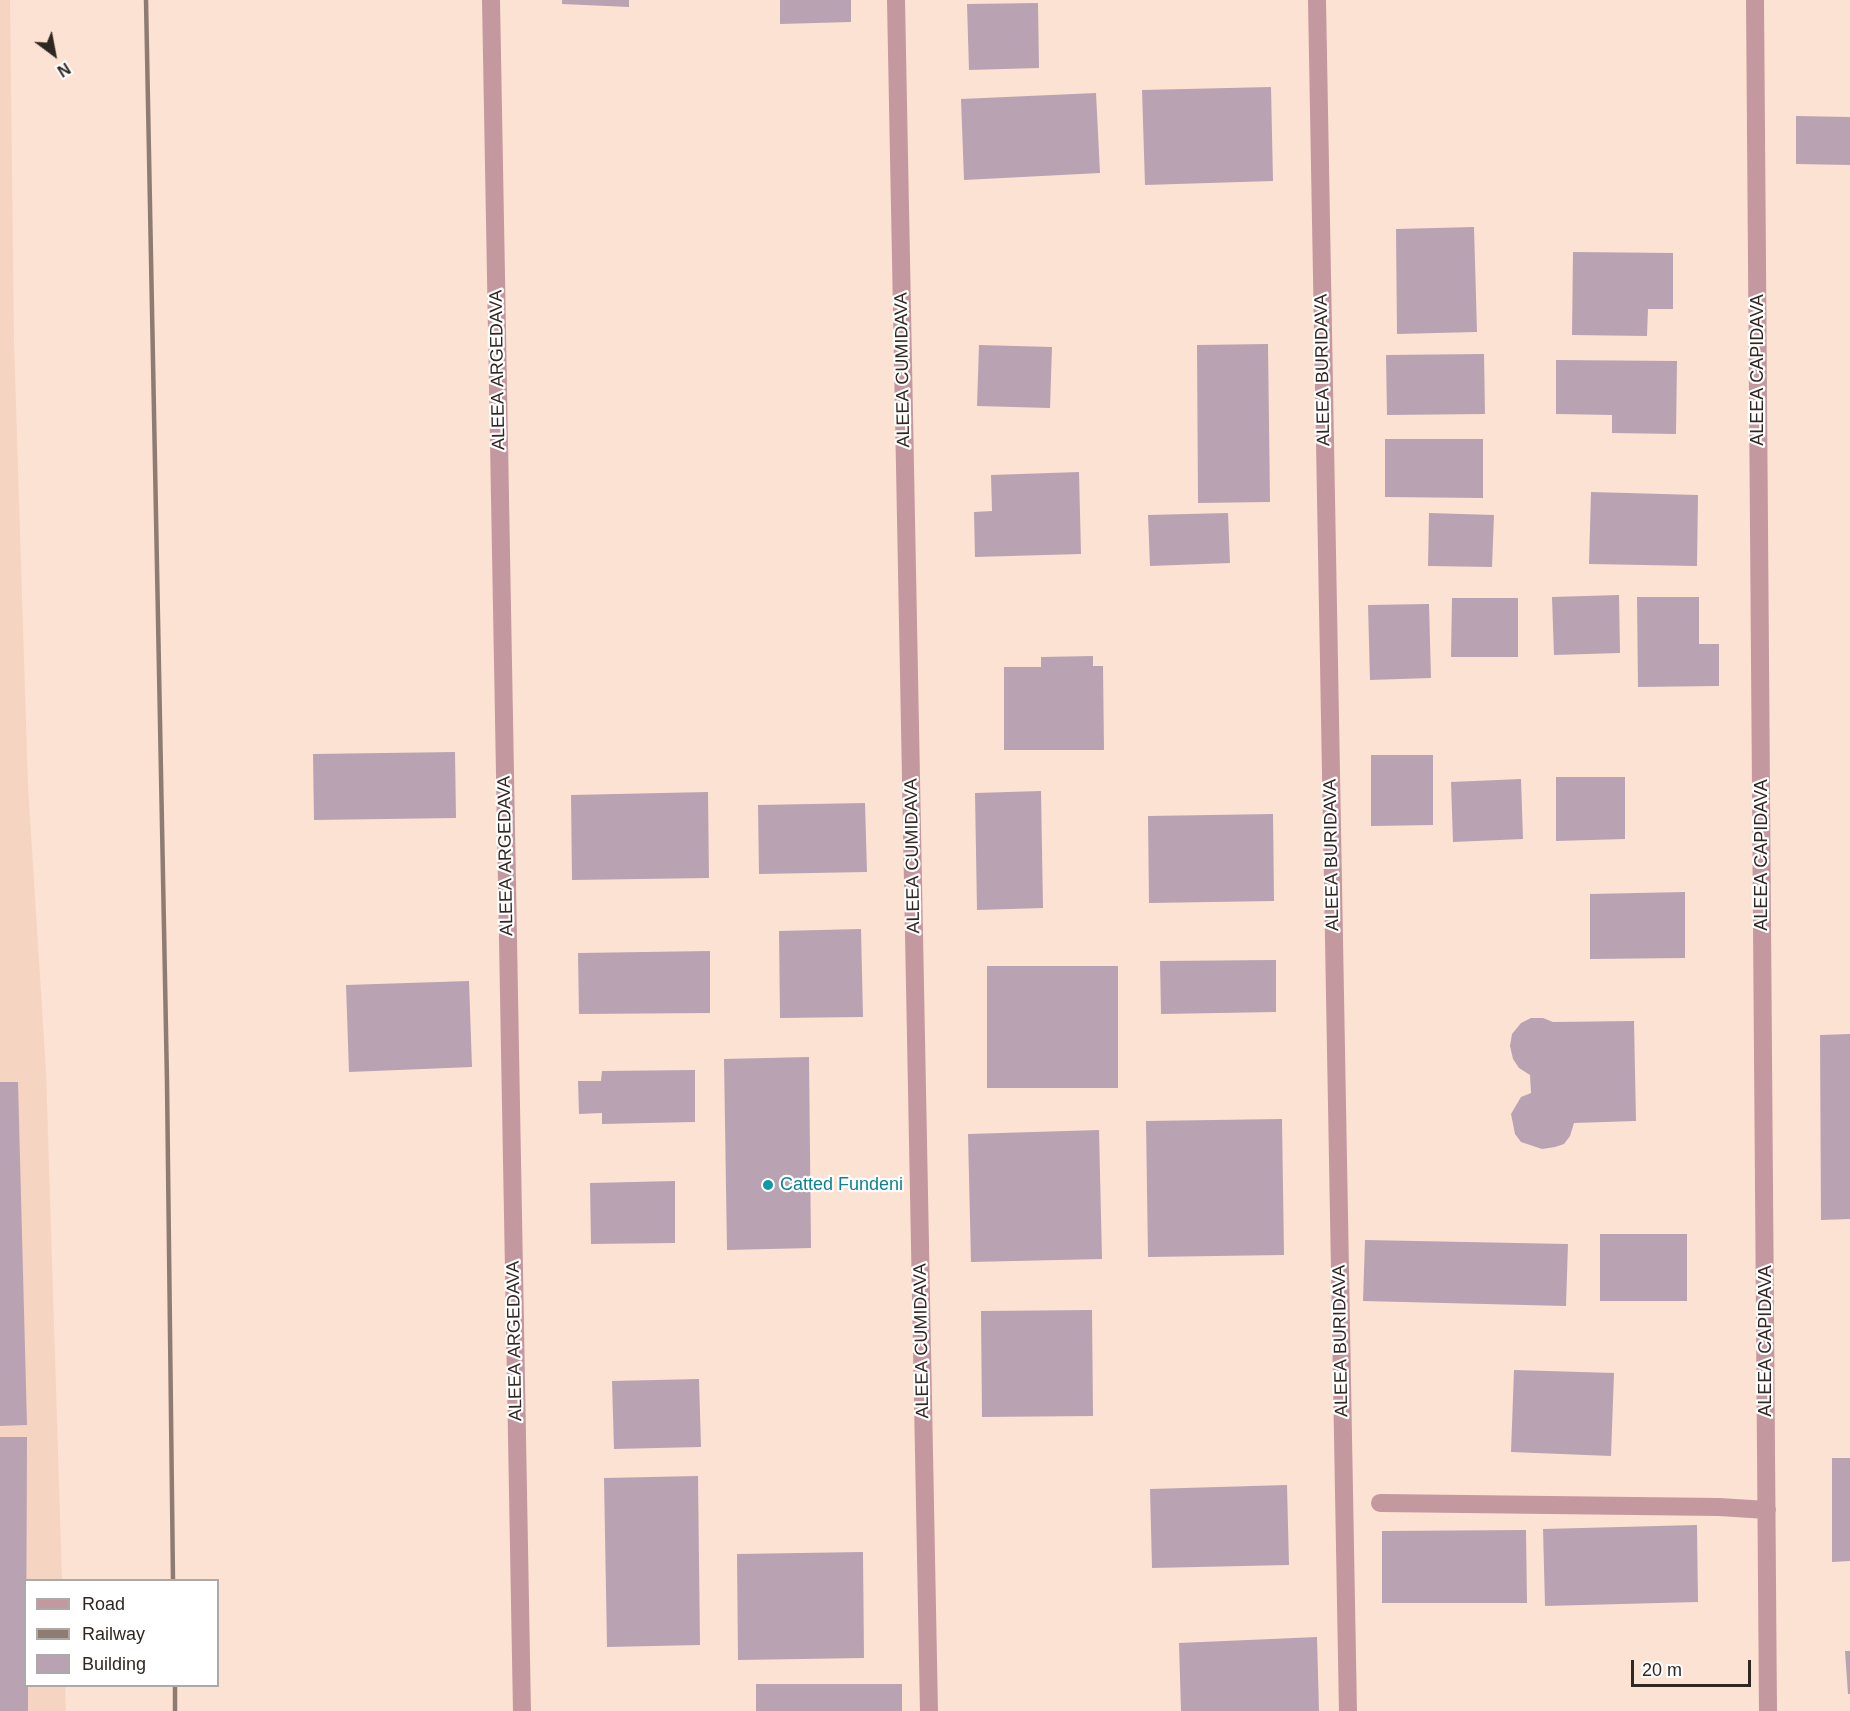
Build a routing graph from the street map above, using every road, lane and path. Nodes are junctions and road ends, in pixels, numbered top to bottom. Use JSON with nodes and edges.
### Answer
{"nodes":[{"id":1,"x":491,"y":0,"type":"edge"},
{"id":2,"x":896,"y":0,"type":"edge"},
{"id":3,"x":1317,"y":0,"type":"edge"},
{"id":4,"x":1755,"y":0,"type":"edge"},
{"id":5,"x":1380,"y":1503,"type":"dead end"},
{"id":6,"x":1767,"y":1510,"type":"junction"},
{"id":7,"x":522,"y":1711,"type":"edge"},
{"id":8,"x":929,"y":1711,"type":"edge"},
{"id":9,"x":1348,"y":1711,"type":"edge"},
{"id":10,"x":1768,"y":1711,"type":"edge"}],
"edges":[{"from":1,"to":7,"type":"street","name":"ALEEA ARGEDAVA"},
{"from":2,"to":8,"type":"street","name":"ALEEA CUMIDAVA"},
{"from":3,"to":9,"type":"street","name":"ALEEA BURIDAVA"},
{"from":4,"to":6,"type":"street","name":"ALEEA CAPIDAVA"},
{"from":5,"to":6,"type":"street"},
{"from":6,"to":10,"type":"street","name":"ALEEA CAPIDAVA"}]}
